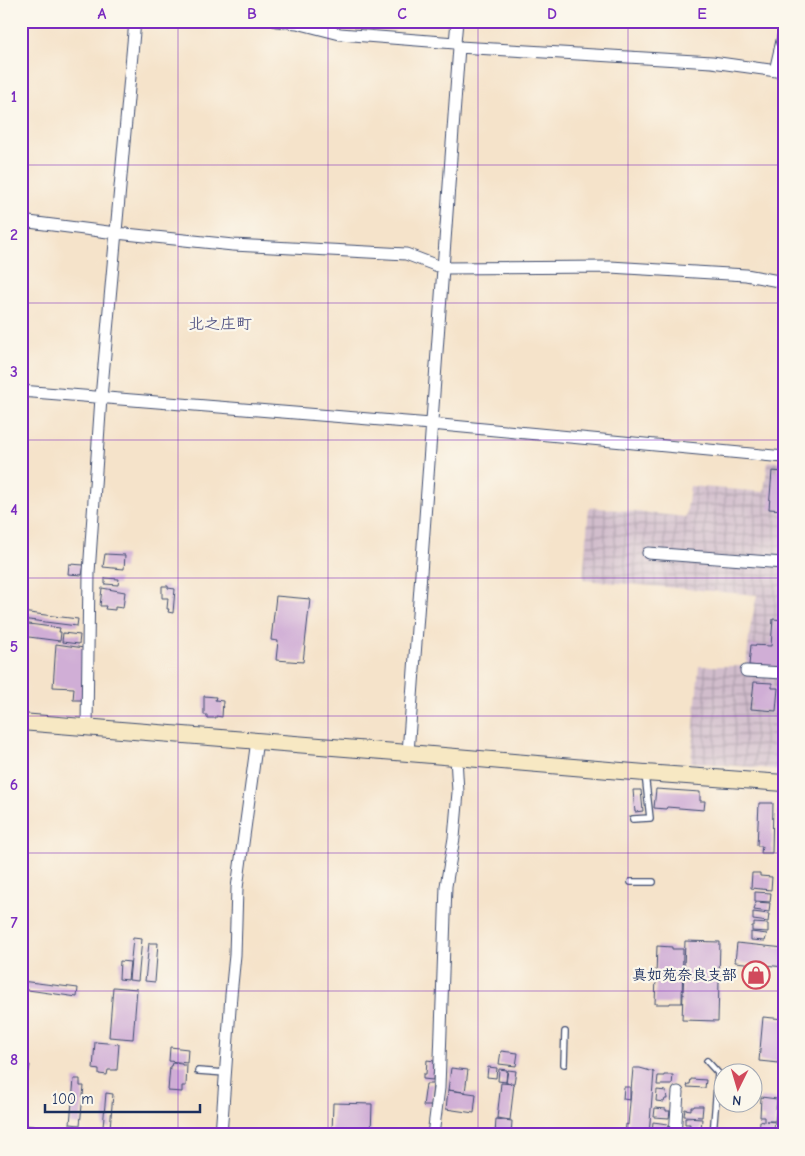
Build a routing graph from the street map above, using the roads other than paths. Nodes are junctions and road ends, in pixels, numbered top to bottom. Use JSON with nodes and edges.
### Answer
{"nodes":[{"id":1,"x":135,"y":21,"type":"edge"},
{"id":2,"x":276,"y":21,"type":"edge"},
{"id":3,"x":457,"y":21,"type":"edge"},
{"id":4,"x":784,"y":32,"type":"edge"},
{"id":5,"x":457,"y":45,"type":"junction"},
{"id":6,"x":779,"y":71,"type":"edge"},
{"id":7,"x":21,"y":221,"type":"edge"},
{"id":8,"x":116,"y":233,"type":"junction"},
{"id":9,"x":443,"y":268,"type":"junction"},
{"id":10,"x":784,"y":282,"type":"edge"},
{"id":11,"x":21,"y":391,"type":"edge"},
{"id":12,"x":101,"y":398,"type":"junction"},
{"id":13,"x":431,"y":424,"type":"junction"},
{"id":14,"x":784,"y":457,"type":"edge"},
{"id":15,"x":648,"y":553,"type":"dead end"},
{"id":16,"x":784,"y":563,"type":"edge"},
{"id":17,"x":746,"y":671,"type":"dead end"},
{"id":18,"x":784,"y":673,"type":"edge"},
{"id":19,"x":21,"y":722,"type":"edge"},
{"id":20,"x":87,"y":728,"type":"junction"},
{"id":21,"x":257,"y":740,"type":"junction"},
{"id":22,"x":408,"y":753,"type":"junction"},
{"id":23,"x":456,"y":757,"type":"junction"},
{"id":24,"x":645,"y":773,"type":"junction"},
{"id":25,"x":784,"y":783,"type":"edge"},
{"id":26,"x":634,"y":819,"type":"dead end"},
{"id":27,"x":631,"y":882,"type":"dead end"},
{"id":28,"x":653,"y":882,"type":"dead end"},
{"id":29,"x":566,"y":1032,"type":"dead end"},
{"id":30,"x":707,"y":1061,"type":"dead end"},
{"id":31,"x":564,"y":1064,"type":"dead end"},
{"id":32,"x":198,"y":1071,"type":"dead end"},
{"id":33,"x":226,"y":1073,"type":"junction"},
{"id":34,"x":678,"y":1092,"type":"dead end"},
{"id":35,"x":21,"y":1133,"type":"edge"},
{"id":36,"x":35,"y":1135,"type":"edge"},
{"id":37,"x":221,"y":1135,"type":"edge"},
{"id":38,"x":433,"y":1135,"type":"edge"},
{"id":39,"x":675,"y":1135,"type":"edge"},
{"id":40,"x":713,"y":1135,"type":"edge"}],
"edges":[{"from":1,"to":8,"type":"street"},
{"from":2,"to":5,"type":"street"},
{"from":3,"to":5,"type":"street"},
{"from":4,"to":6,"type":"street"},
{"from":5,"to":6,"type":"street"},
{"from":5,"to":9,"type":"street"},
{"from":7,"to":8,"type":"street"},
{"from":8,"to":9,"type":"street"},
{"from":8,"to":12,"type":"street"},
{"from":9,"to":10,"type":"street"},
{"from":9,"to":13,"type":"street"},
{"from":11,"to":12,"type":"street"},
{"from":12,"to":13,"type":"street"},
{"from":12,"to":20,"type":"street"},
{"from":13,"to":14,"type":"street"},
{"from":13,"to":22,"type":"street"},
{"from":15,"to":16,"type":"street"},
{"from":17,"to":18,"type":"street"},
{"from":19,"to":20,"type":"street"},
{"from":20,"to":21,"type":"street"},
{"from":21,"to":22,"type":"street"},
{"from":21,"to":33,"type":"street"},
{"from":22,"to":23,"type":"street"},
{"from":23,"to":24,"type":"street"},
{"from":23,"to":38,"type":"street"},
{"from":24,"to":25,"type":"street"},
{"from":24,"to":26,"type":"lane"},
{"from":27,"to":28,"type":"lane"},
{"from":29,"to":31,"type":"lane"},
{"from":30,"to":40,"type":"lane"},
{"from":32,"to":33,"type":"lane"},
{"from":33,"to":37,"type":"street"},
{"from":34,"to":39,"type":"street"},
{"from":35,"to":36,"type":"street"}]}
